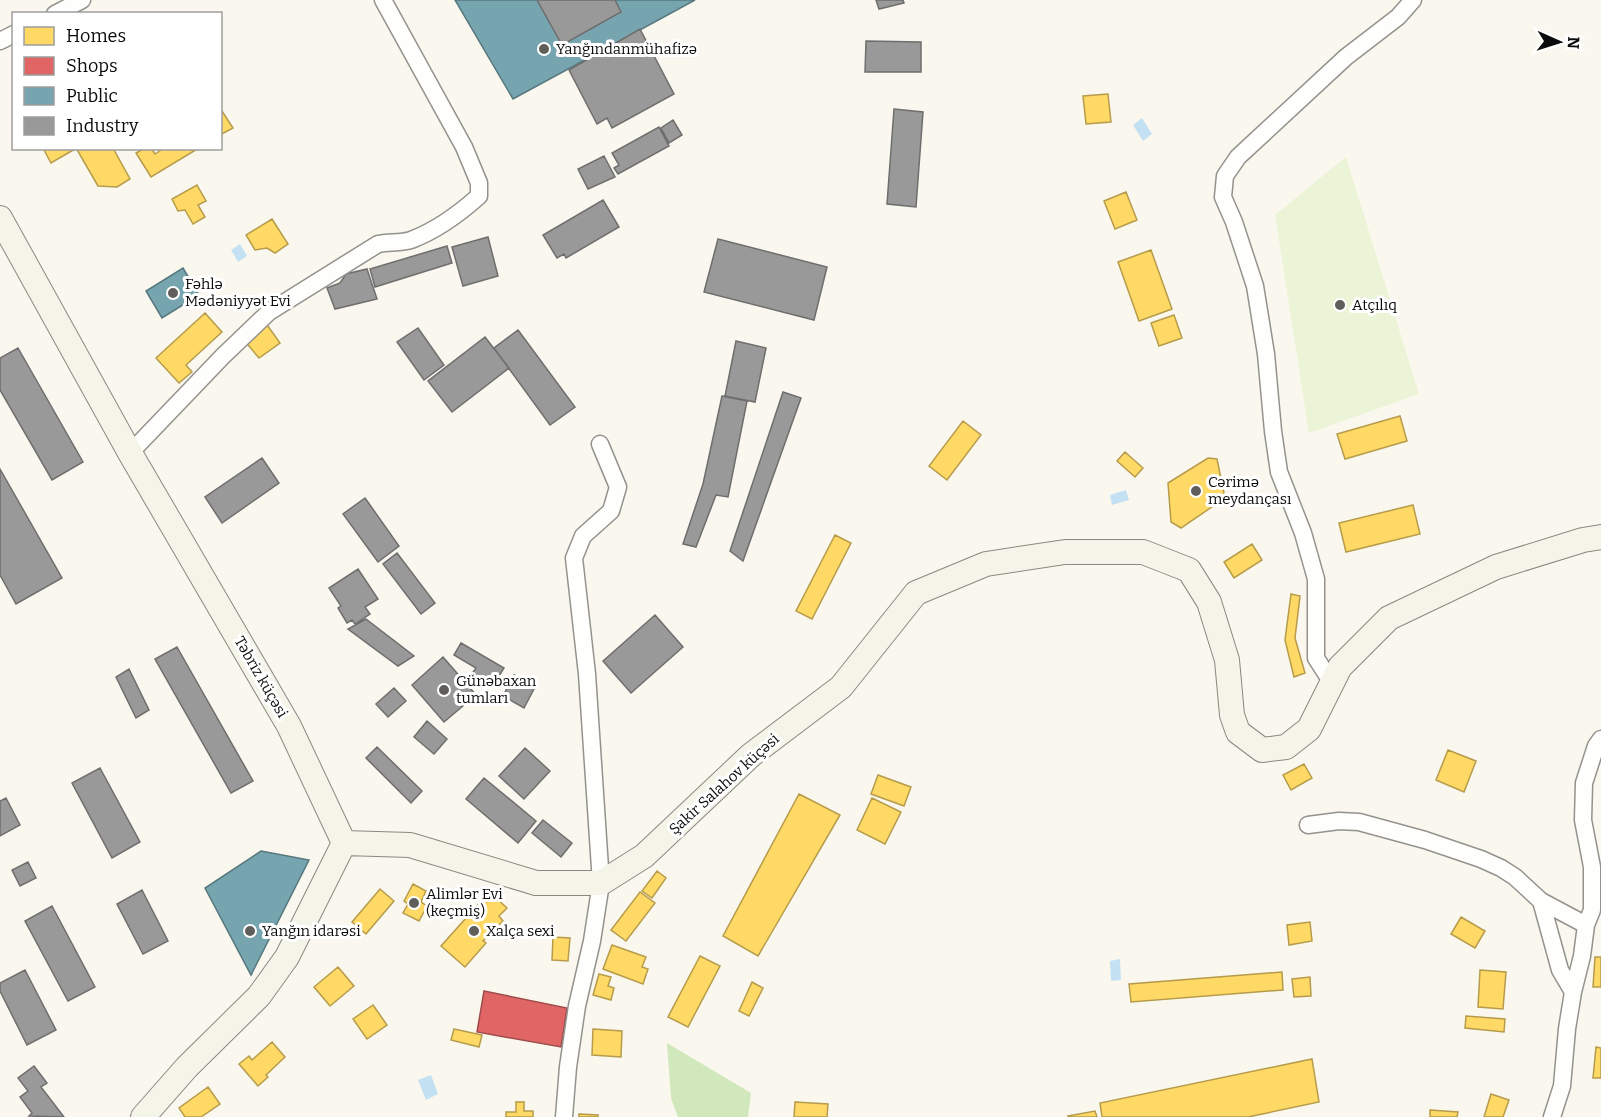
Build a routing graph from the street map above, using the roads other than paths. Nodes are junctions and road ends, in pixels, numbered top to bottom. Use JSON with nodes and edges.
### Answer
{"nodes":[{"id":1,"x":82,"y":0,"type":"edge"},
{"id":2,"x":383,"y":0,"type":"edge"},
{"id":3,"x":1413,"y":0,"type":"edge"},
{"id":4,"x":59,"y":12,"type":"edge"},
{"id":5,"x":0,"y":218,"type":"edge"},
{"id":6,"x":600,"y":444,"type":"dead end"},
{"id":7,"x":130,"y":453,"type":"junction"},
{"id":8,"x":1601,"y":537,"type":"edge"},
{"id":9,"x":1332,"y":683,"type":"junction"},
{"id":10,"x":1601,"y":739,"type":"edge"},
{"id":11,"x":1308,"y":825,"type":"dead end"},
{"id":12,"x":344,"y":843,"type":"junction"},
{"id":13,"x":601,"y":883,"type":"junction"},
{"id":14,"x":1541,"y":901,"type":"junction"},
{"id":15,"x":1586,"y":925,"type":"junction"},
{"id":16,"x":1573,"y":992,"type":"junction"},
{"id":17,"x":143,"y":1117,"type":"edge"},
{"id":18,"x":564,"y":1117,"type":"edge"},
{"id":19,"x":1552,"y":1117,"type":"edge"}],
"edges":[{"from":1,"to":4,"type":"street"},
{"from":2,"to":7,"type":"street"},
{"from":3,"to":9,"type":"street"},
{"from":5,"to":7,"type":"street","name":"Təbriz küçəsi"},
{"from":6,"to":13,"type":"street"},
{"from":7,"to":12,"type":"street","name":"Təbriz küçəsi"},
{"from":8,"to":9,"type":"street","name":"Şakir Salahov küçəsi"},
{"from":9,"to":13,"type":"street","name":"Şakir Salahov küçəsi"},
{"from":10,"to":15,"type":"street"},
{"from":11,"to":14,"type":"street"},
{"from":12,"to":13,"type":"street"},
{"from":12,"to":17,"type":"street"},
{"from":13,"to":18,"type":"street"},
{"from":14,"to":15,"type":"street"},
{"from":14,"to":16,"type":"street"},
{"from":15,"to":16,"type":"street"},
{"from":16,"to":19,"type":"street"}]}
